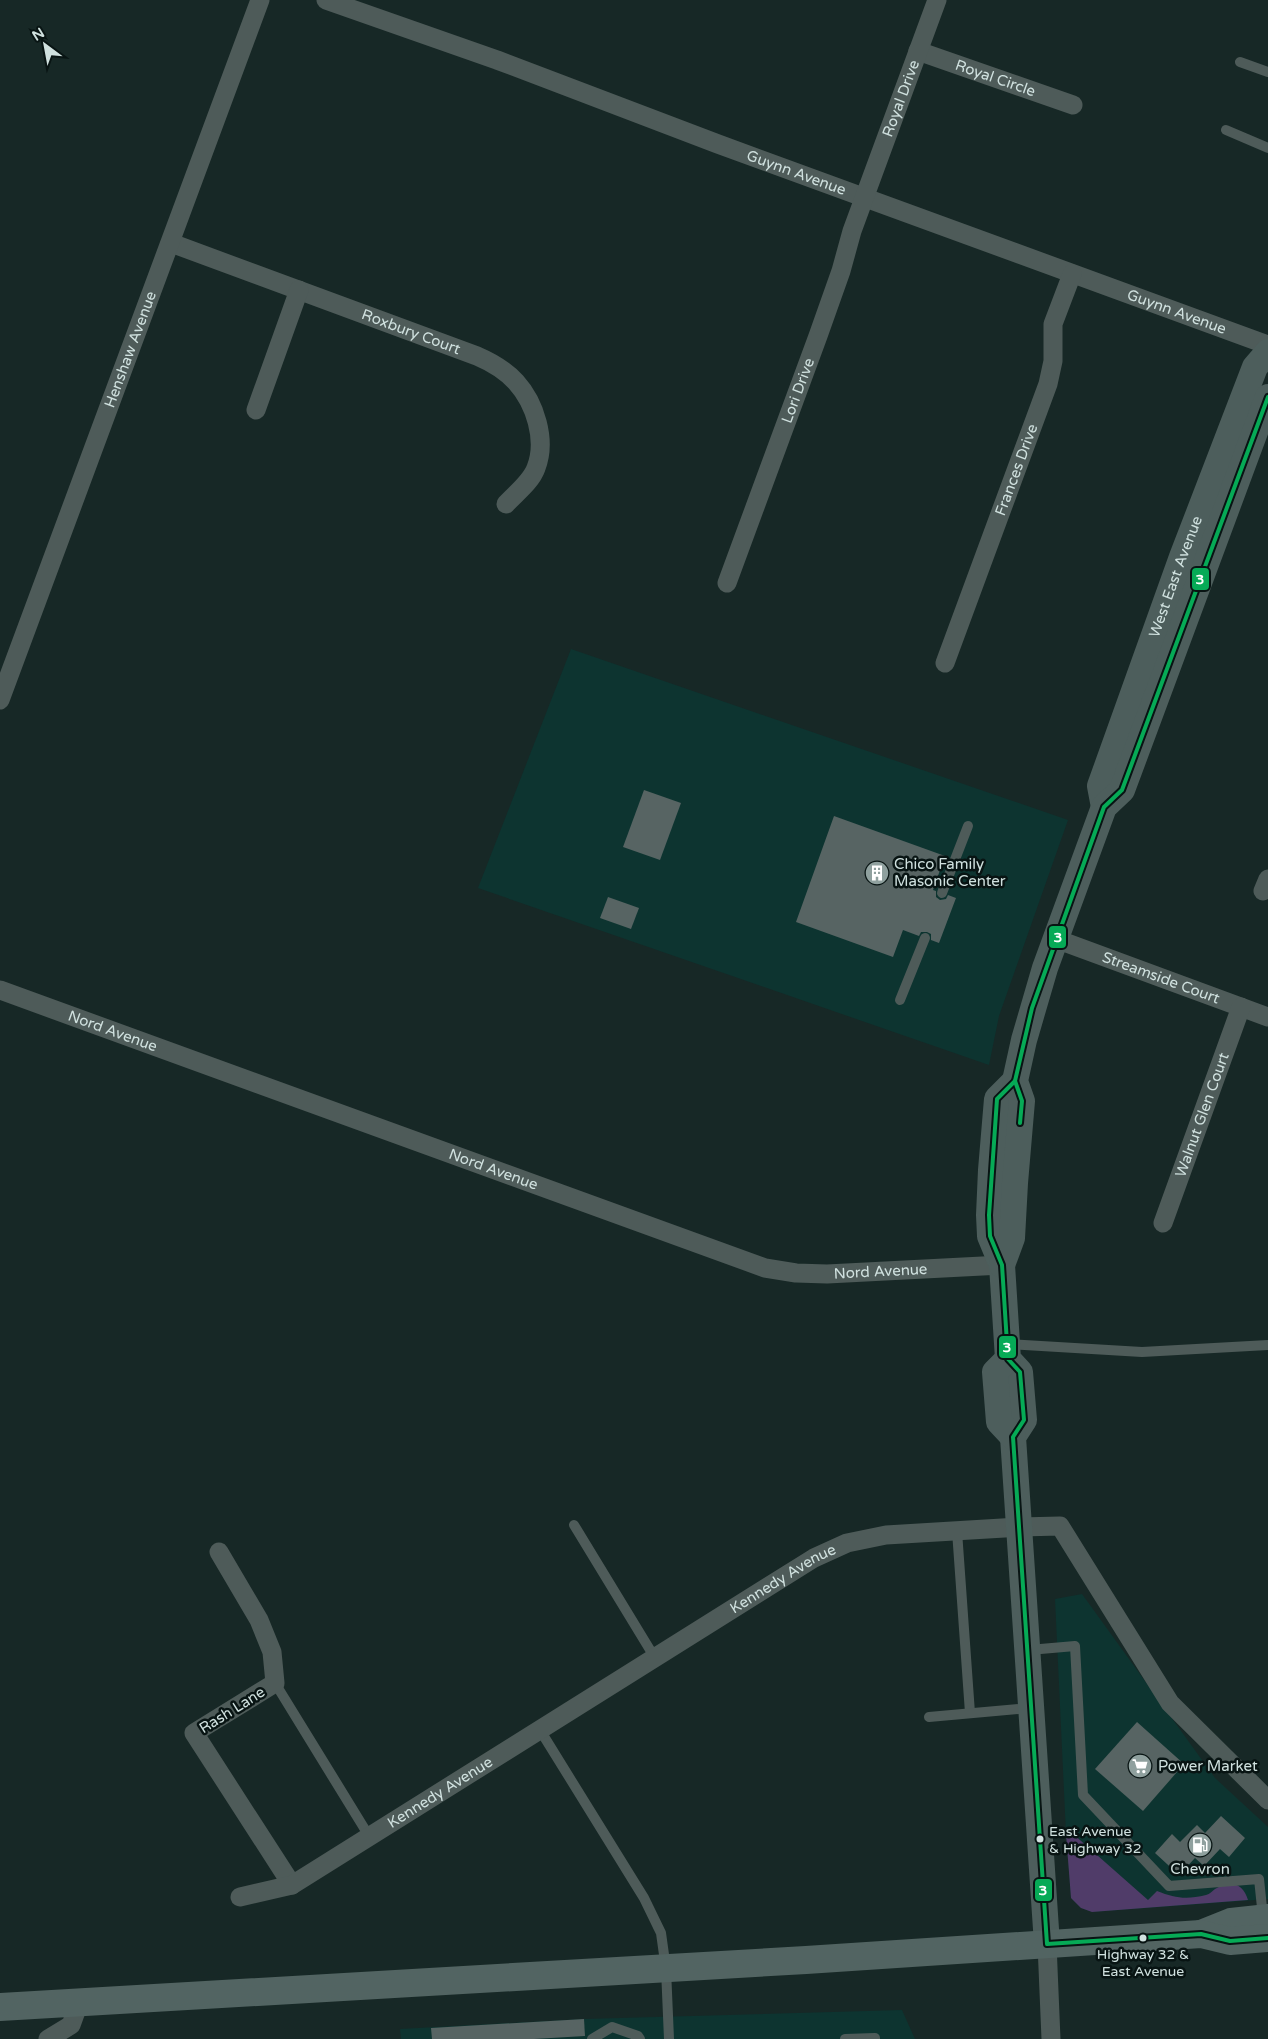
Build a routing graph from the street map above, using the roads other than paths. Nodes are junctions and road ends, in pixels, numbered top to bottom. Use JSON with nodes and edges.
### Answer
{"nodes":[{"id":1,"x":260,"y":0,"type":"edge"},
{"id":2,"x":326,"y":0,"type":"edge"},
{"id":3,"x":937,"y":0,"type":"edge"},
{"id":4,"x":918,"y":50,"type":"junction"},
{"id":5,"x":1240,"y":62,"type":"dead end"},
{"id":6,"x":1268,"y":72,"type":"edge"},
{"id":7,"x":1073,"y":105,"type":"dead end"},
{"id":8,"x":1226,"y":130,"type":"dead end"},
{"id":9,"x":1268,"y":148,"type":"edge"},
{"id":10,"x":864,"y":197,"type":"junction"},
{"id":11,"x":171,"y":243,"type":"junction"},
{"id":12,"x":1072,"y":274,"type":"junction"},
{"id":13,"x":299,"y":290,"type":"junction"},
{"id":14,"x":1268,"y":345,"type":"edge"},
{"id":15,"x":1268,"y":352,"type":"edge"},
{"id":16,"x":1268,"y":397,"type":"edge"},
{"id":17,"x":256,"y":410,"type":"dead end"},
{"id":18,"x":506,"y":504,"type":"dead end"},
{"id":19,"x":727,"y":583,"type":"dead end"},
{"id":20,"x":945,"y":663,"type":"dead end"},
{"id":21,"x":0,"y":700,"type":"edge"},
{"id":22,"x":1104,"y":808,"type":"junction"},
{"id":23,"x":968,"y":826,"type":"dead end"},
{"id":24,"x":942,"y":893,"type":"dead end"},
{"id":25,"x":924,"y":938,"type":"dead end"},
{"id":26,"x":1056,"y":939,"type":"junction"},
{"id":27,"x":0,"y":990,"type":"edge"},
{"id":28,"x":900,"y":1000,"type":"dead end"},
{"id":29,"x":1241,"y":1007,"type":"junction"},
{"id":30,"x":1268,"y":1017,"type":"edge"},
{"id":31,"x":1162,"y":1223,"type":"dead end"},
{"id":32,"x":1002,"y":1265,"type":"junction"},
{"id":33,"x":1268,"y":1345,"type":"edge"},
{"id":34,"x":1007,"y":1352,"type":"junction"},
{"id":35,"x":574,"y":1524,"type":"dead end"},
{"id":36,"x":1020,"y":1527,"type":"junction"},
{"id":37,"x":957,"y":1531,"type":"junction"},
{"id":38,"x":219,"y":1552,"type":"dead end"},
{"id":39,"x":1028,"y":1650,"type":"junction"},
{"id":40,"x":655,"y":1658,"type":"junction"},
{"id":41,"x":275,"y":1683,"type":"junction"},
{"id":42,"x":1032,"y":1707,"type":"junction"},
{"id":43,"x":970,"y":1713,"type":"junction"},
{"id":44,"x":929,"y":1717,"type":"dead end"},
{"id":45,"x":540,"y":1730,"type":"junction"},
{"id":46,"x":1268,"y":1800,"type":"edge"},
{"id":47,"x":369,"y":1836,"type":"junction"},
{"id":48,"x":292,"y":1885,"type":"junction"},
{"id":49,"x":240,"y":1896,"type":"dead end"},
{"id":50,"x":1266,"y":1925,"type":"edge"},
{"id":51,"x":1047,"y":1944,"type":"junction"},
{"id":52,"x":666,"y":1968,"type":"junction"},
{"id":53,"x":79,"y":2003,"type":"junction"},
{"id":54,"x":0,"y":2007,"type":"edge"},
{"id":55,"x":48,"y":2039,"type":"edge"},
{"id":56,"x":592,"y":2039,"type":"edge"},
{"id":57,"x":640,"y":2039,"type":"edge"},
{"id":58,"x":669,"y":2039,"type":"edge"},
{"id":59,"x":845,"y":2039,"type":"edge"},
{"id":60,"x":874,"y":2039,"type":"edge"},
{"id":61,"x":1051,"y":2039,"type":"edge"}],
"edges":[{"from":1,"to":11,"type":"street","name":"Henshaw Avenue"},
{"from":2,"to":10,"type":"street","name":"Guynn Avenue"},
{"from":3,"to":4,"type":"street","name":"Royal Drive"},
{"from":4,"to":7,"type":"street","name":"Royal Circle"},
{"from":4,"to":10,"type":"street","name":"Royal Drive"},
{"from":5,"to":6,"type":"lane"},
{"from":8,"to":9,"type":"lane"},
{"from":10,"to":12,"type":"street","name":"Guynn Avenue"},
{"from":10,"to":19,"type":"street","name":"Lori Drive"},
{"from":11,"to":13,"type":"street","name":"Roxbury Court"},
{"from":11,"to":21,"type":"street","name":"Henshaw Avenue"},
{"from":12,"to":14,"type":"street","name":"Guynn Avenue"},
{"from":12,"to":20,"type":"street","name":"Frances Drive"},
{"from":13,"to":17,"type":"street"},
{"from":13,"to":18,"type":"street","name":"Roxbury Court"},
{"from":15,"to":22,"type":"main road","name":"West East Avenue"},
{"from":16,"to":22,"type":"main road","name":"West East Avenue"},
{"from":22,"to":26,"type":"main road","name":"West East Avenue"},
{"from":23,"to":24,"type":"lane"},
{"from":25,"to":28,"type":"lane"},
{"from":26,"to":29,"type":"street","name":"Streamside Court"},
{"from":26,"to":32,"type":"main road","name":"West East Avenue"},
{"from":27,"to":32,"type":"street","name":"Nord Avenue"},
{"from":29,"to":30,"type":"street","name":"Streamside Court"},
{"from":29,"to":31,"type":"street","name":"Walnut Glen Court"},
{"from":32,"to":34,"type":"main road","name":"West East Avenue"},
{"from":33,"to":34,"type":"lane"},
{"from":34,"to":36,"type":"main road"},
{"from":35,"to":40,"type":"lane"},
{"from":36,"to":37,"type":"street","name":"Kennedy Avenue"},
{"from":36,"to":39,"type":"main road"},
{"from":36,"to":46,"type":"street","name":"Kennedy Avenue"},
{"from":37,"to":40,"type":"street","name":"Kennedy Avenue"},
{"from":37,"to":43,"type":"lane"},
{"from":38,"to":41,"type":"street","name":"Rash Lane"},
{"from":39,"to":42,"type":"main road"},
{"from":39,"to":50,"type":"lane"},
{"from":40,"to":45,"type":"street","name":"Kennedy Avenue"},
{"from":41,"to":47,"type":"lane"},
{"from":41,"to":48,"type":"street","name":"Rash Lane"},
{"from":42,"to":43,"type":"lane"},
{"from":42,"to":51,"type":"main road"},
{"from":43,"to":44,"type":"lane"},
{"from":45,"to":47,"type":"street","name":"Kennedy Avenue"},
{"from":45,"to":52,"type":"lane"},
{"from":47,"to":48,"type":"street","name":"Kennedy Avenue"},
{"from":48,"to":49,"type":"street","name":"Kennedy Avenue"},
{"from":50,"to":51,"type":"main road"},
{"from":51,"to":52,"type":"main road"},
{"from":51,"to":61,"type":"street"},
{"from":52,"to":53,"type":"main road"},
{"from":52,"to":58,"type":"lane"},
{"from":53,"to":54,"type":"main road"},
{"from":53,"to":55,"type":"street"},
{"from":56,"to":57,"type":"lane"},
{"from":59,"to":60,"type":"lane"}]}
